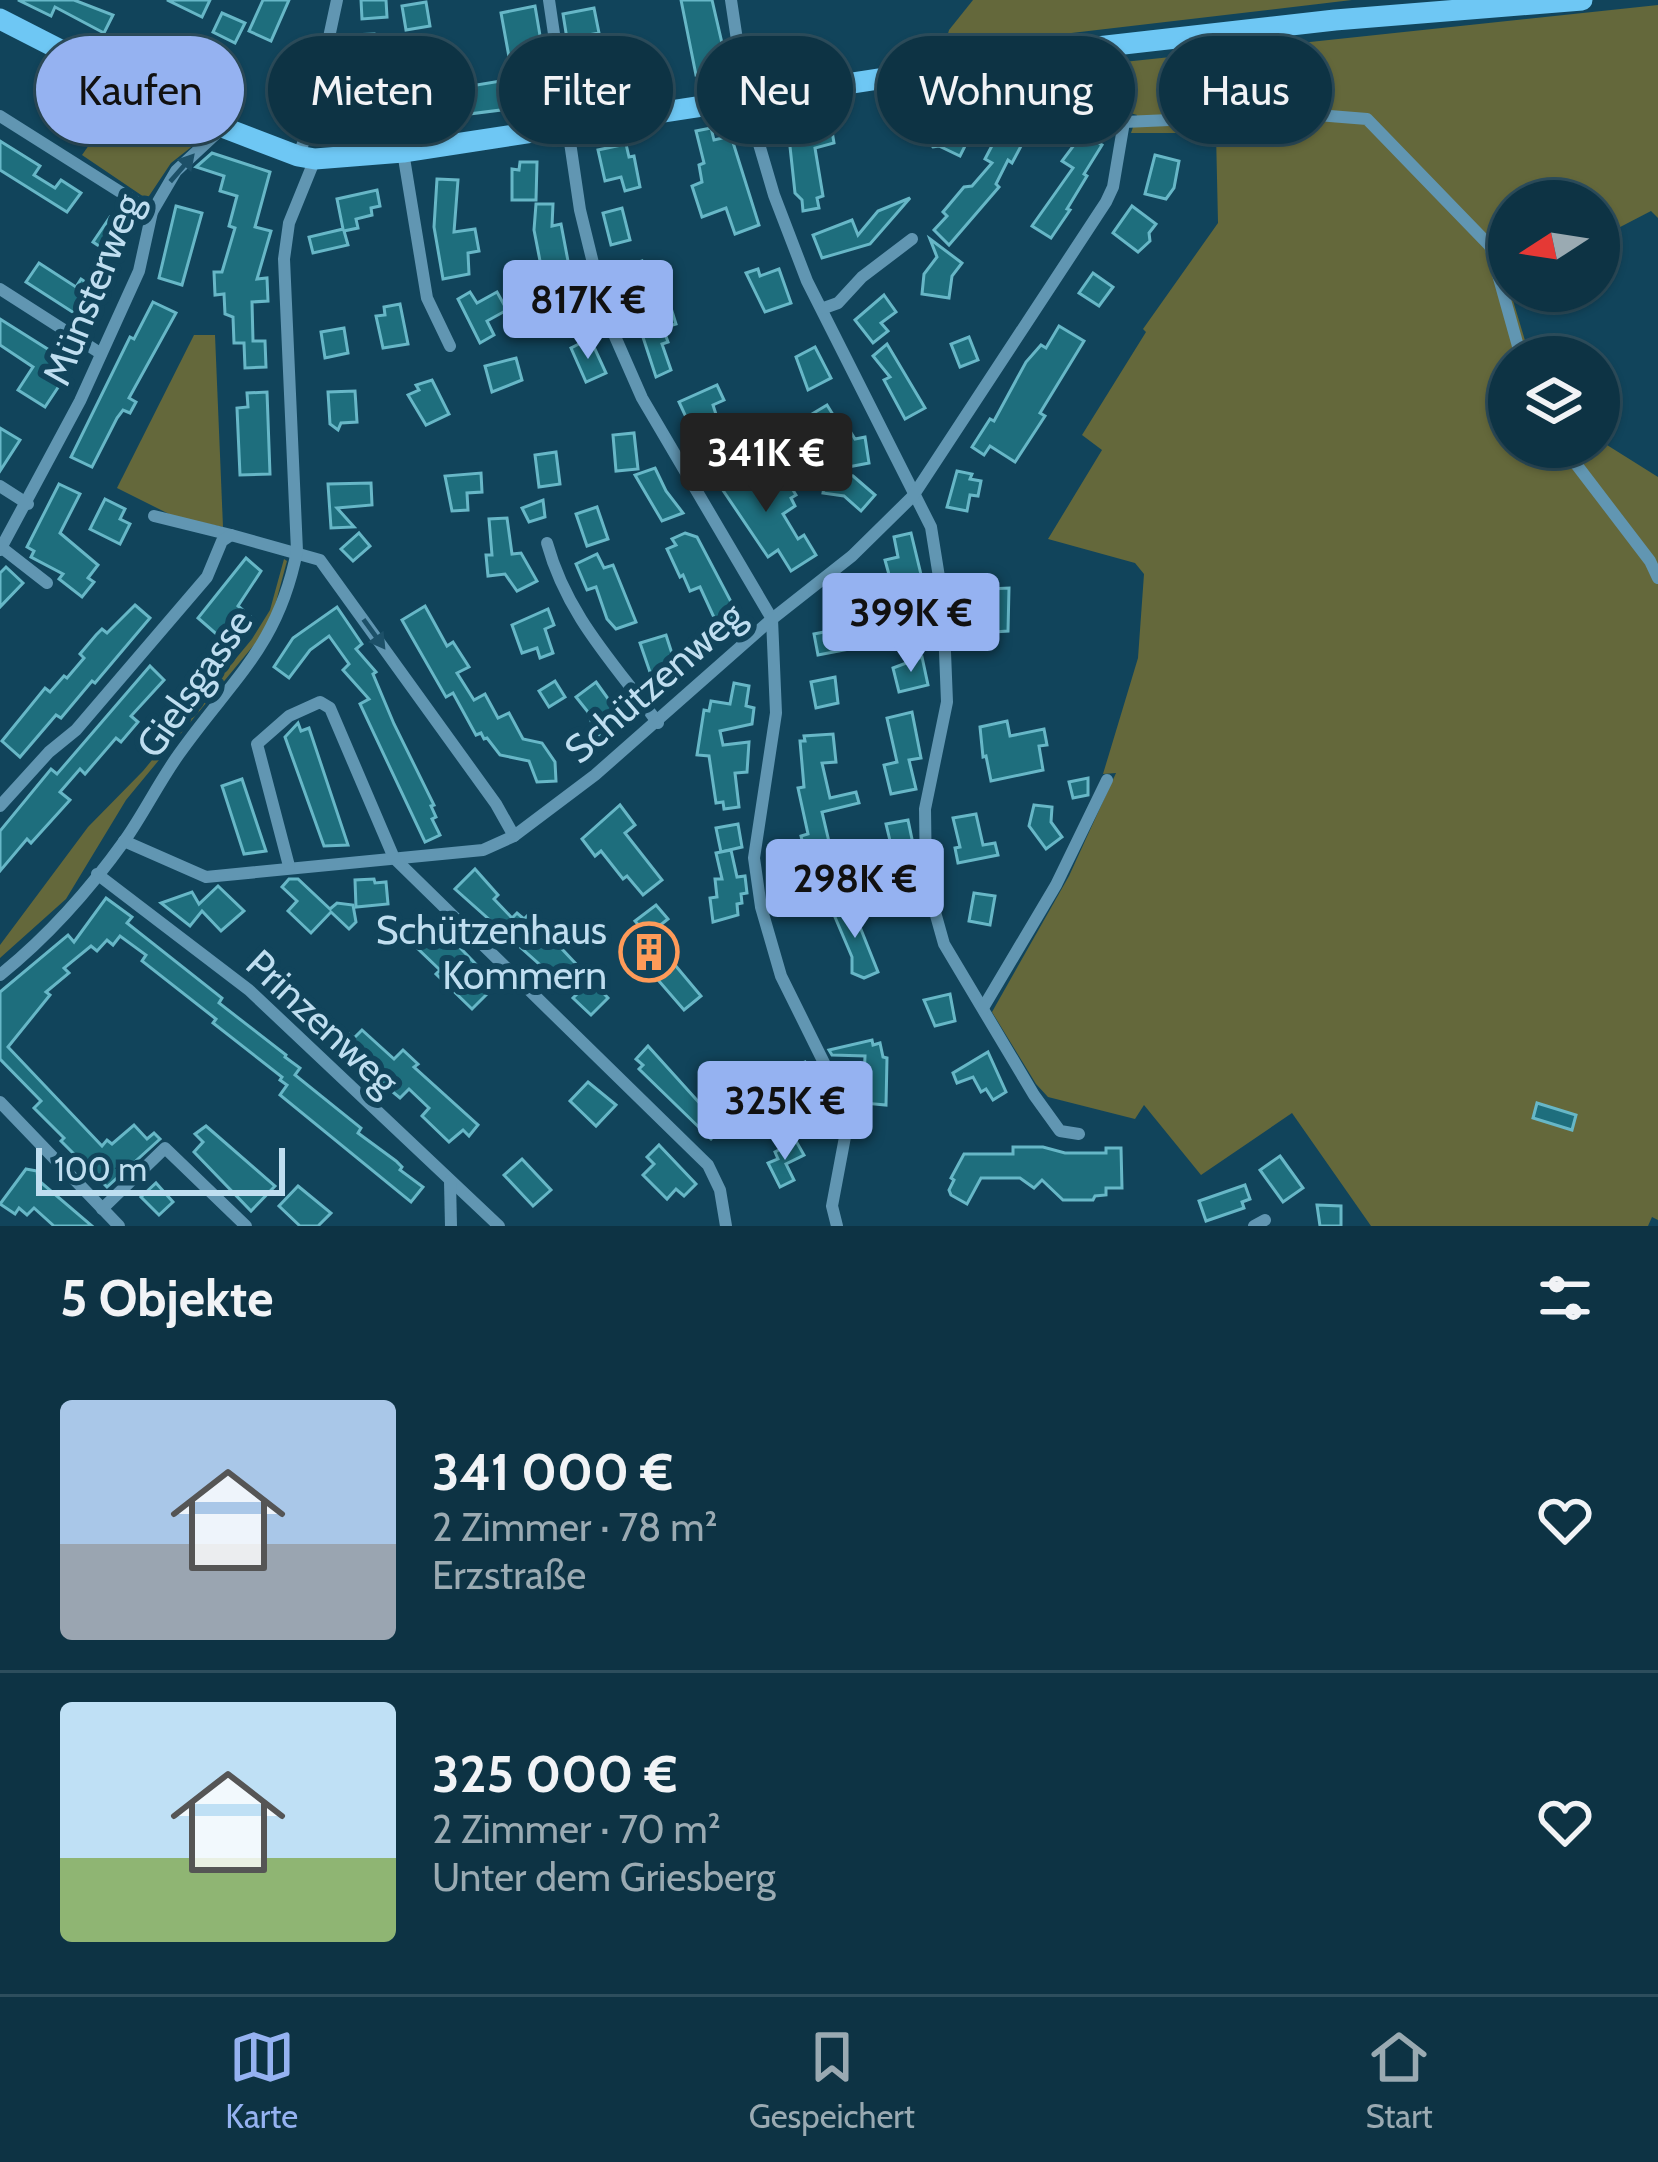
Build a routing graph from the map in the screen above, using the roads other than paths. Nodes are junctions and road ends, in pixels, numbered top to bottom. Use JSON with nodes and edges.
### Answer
{"nodes":[{"id":1,"x":338,"y":0,"type":"edge"},
{"id":2,"x":549,"y":0,"type":"edge"},
{"id":3,"x":731,"y":0,"type":"edge"},
{"id":4,"x":1582,"y":0,"type":"edge"},
{"id":5,"x":0,"y":19,"type":"edge"},
{"id":6,"x":555,"y":36,"type":"edge"},
{"id":7,"x":736,"y":36,"type":"edge"},
{"id":8,"x":36,"y":37,"type":"edge"},
{"id":9,"x":1135,"y":44,"type":"edge"},
{"id":10,"x":0,"y":116,"type":"edge"},
{"id":11,"x":1135,"y":122,"type":"edge"},
{"id":12,"x":244,"y":136,"type":"edge"},
{"id":13,"x":499,"y":138,"type":"edge"},
{"id":14,"x":205,"y":144,"type":"edge"},
{"id":15,"x":571,"y":144,"type":"edge"},
{"id":16,"x":759,"y":144,"type":"edge"},
{"id":17,"x":1120,"y":144,"type":"edge"},
{"id":18,"x":404,"y":152,"type":"junction"},
{"id":19,"x":307,"y":157,"type":"junction"},
{"id":20,"x":152,"y":212,"type":"junction"},
{"id":21,"x":912,"y":238,"type":"dead end"},
{"id":22,"x":0,"y":289,"type":"edge"},
{"id":23,"x":824,"y":308,"type":"junction"},
{"id":24,"x":1515,"y":336,"type":"edge"},
{"id":25,"x":450,"y":346,"type":"dead end"},
{"id":26,"x":100,"y":353,"type":"junction"},
{"id":27,"x":1579,"y":468,"type":"edge"},
{"id":28,"x":0,"y":486,"type":"edge"},
{"id":29,"x":913,"y":496,"type":"junction"},
{"id":30,"x":28,"y":504,"type":"junction"},
{"id":31,"x":154,"y":516,"type":"dead end"},
{"id":32,"x":231,"y":535,"type":"junction"},
{"id":33,"x":547,"y":543,"type":"dead end"},
{"id":34,"x":1,"y":549,"type":"edge"},
{"id":35,"x":297,"y":551,"type":"junction"},
{"id":36,"x":1658,"y":578,"type":"edge"},
{"id":37,"x":47,"y":583,"type":"dead end"},
{"id":38,"x":772,"y":620,"type":"junction"},
{"id":39,"x":658,"y":723,"type":"junction"},
{"id":40,"x":1107,"y":779,"type":"dead end"},
{"id":41,"x":0,"y":806,"type":"edge"},
{"id":42,"x":514,"y":836,"type":"junction"},
{"id":43,"x":124,"y":841,"type":"junction"},
{"id":44,"x":394,"y":858,"type":"junction"},
{"id":45,"x":289,"y":866,"type":"junction"},
{"id":46,"x":97,"y":874,"type":"junction"},
{"id":47,"x":0,"y":975,"type":"edge"},
{"id":48,"x":983,"y":1008,"type":"junction"},
{"id":49,"x":0,"y":1102,"type":"edge"},
{"id":50,"x":1079,"y":1135,"type":"dead end"},
{"id":51,"x":450,"y":1181,"type":"junction"},
{"id":52,"x":102,"y":1209,"type":"junction"},
{"id":53,"x":118,"y":1226,"type":"edge"},
{"id":54,"x":246,"y":1226,"type":"edge"},
{"id":55,"x":451,"y":1226,"type":"edge"},
{"id":56,"x":499,"y":1226,"type":"edge"},
{"id":57,"x":726,"y":1226,"type":"edge"},
{"id":58,"x":837,"y":1226,"type":"edge"}],
"edges":[{"from":1,"to":19,"type":"street","name":"Gielsgasse"},
{"from":2,"to":6,"type":"street"},
{"from":3,"to":7,"type":"street"},
{"from":4,"to":9,"type":"street"},
{"from":5,"to":8,"type":"street"},
{"from":10,"to":20,"type":"street"},
{"from":11,"to":24,"type":"street"},
{"from":12,"to":19,"type":"street"},
{"from":13,"to":18,"type":"street"},
{"from":20,"to":14,"type":"street","name":"Münsterweg","one_way":true},
{"from":15,"to":38,"type":"street"},
{"from":16,"to":23,"type":"street"},
{"from":17,"to":29,"type":"street","name":"Schützenweg"},
{"from":18,"to":19,"type":"street"},
{"from":18,"to":25,"type":"street"},
{"from":19,"to":35,"type":"street","name":"Gielsgasse"},
{"from":20,"to":26,"type":"street","name":"Münsterweg"},
{"from":21,"to":23,"type":"street"},
{"from":22,"to":26,"type":"street"},
{"from":23,"to":29,"type":"street"},
{"from":26,"to":30,"type":"street","name":"Münsterweg"},
{"from":27,"to":36,"type":"street"},
{"from":28,"to":30,"type":"street"},
{"from":29,"to":38,"type":"street","name":"Schützenweg"},
{"from":29,"to":48,"type":"street"},
{"from":30,"to":34,"type":"street","name":"Münsterweg"},
{"from":31,"to":32,"type":"street"},
{"from":32,"to":35,"type":"street"},
{"from":32,"to":41,"type":"street"},
{"from":33,"to":39,"type":"street"},
{"from":34,"to":37,"type":"street","name":"Münsterweg"},
{"from":35,"to":42,"type":"street","one_way":true},
{"from":35,"to":43,"type":"street","name":"Gielsgasse"},
{"from":38,"to":39,"type":"street","name":"Schützenweg"},
{"from":38,"to":58,"type":"street"},
{"from":39,"to":42,"type":"street","name":"Schützenweg"},
{"from":40,"to":48,"type":"street"},
{"from":42,"to":44,"type":"street","name":"Schützenweg"},
{"from":43,"to":45,"type":"street","name":"Schützenweg"},
{"from":43,"to":46,"type":"street","name":"Gielsgasse"},
{"from":44,"to":45,"type":"street","name":"Schützenweg"},
{"from":44,"to":45,"type":"street"},
{"from":44,"to":57,"type":"street"},
{"from":46,"to":47,"type":"street","name":"Gielsgasse"},
{"from":46,"to":51,"type":"street","name":"Prinzenweg"},
{"from":48,"to":50,"type":"street"},
{"from":49,"to":52,"type":"street"},
{"from":51,"to":55,"type":"street"},
{"from":51,"to":56,"type":"street","name":"Prinzenweg"},
{"from":52,"to":53,"type":"street"},
{"from":52,"to":54,"type":"street"}]}
